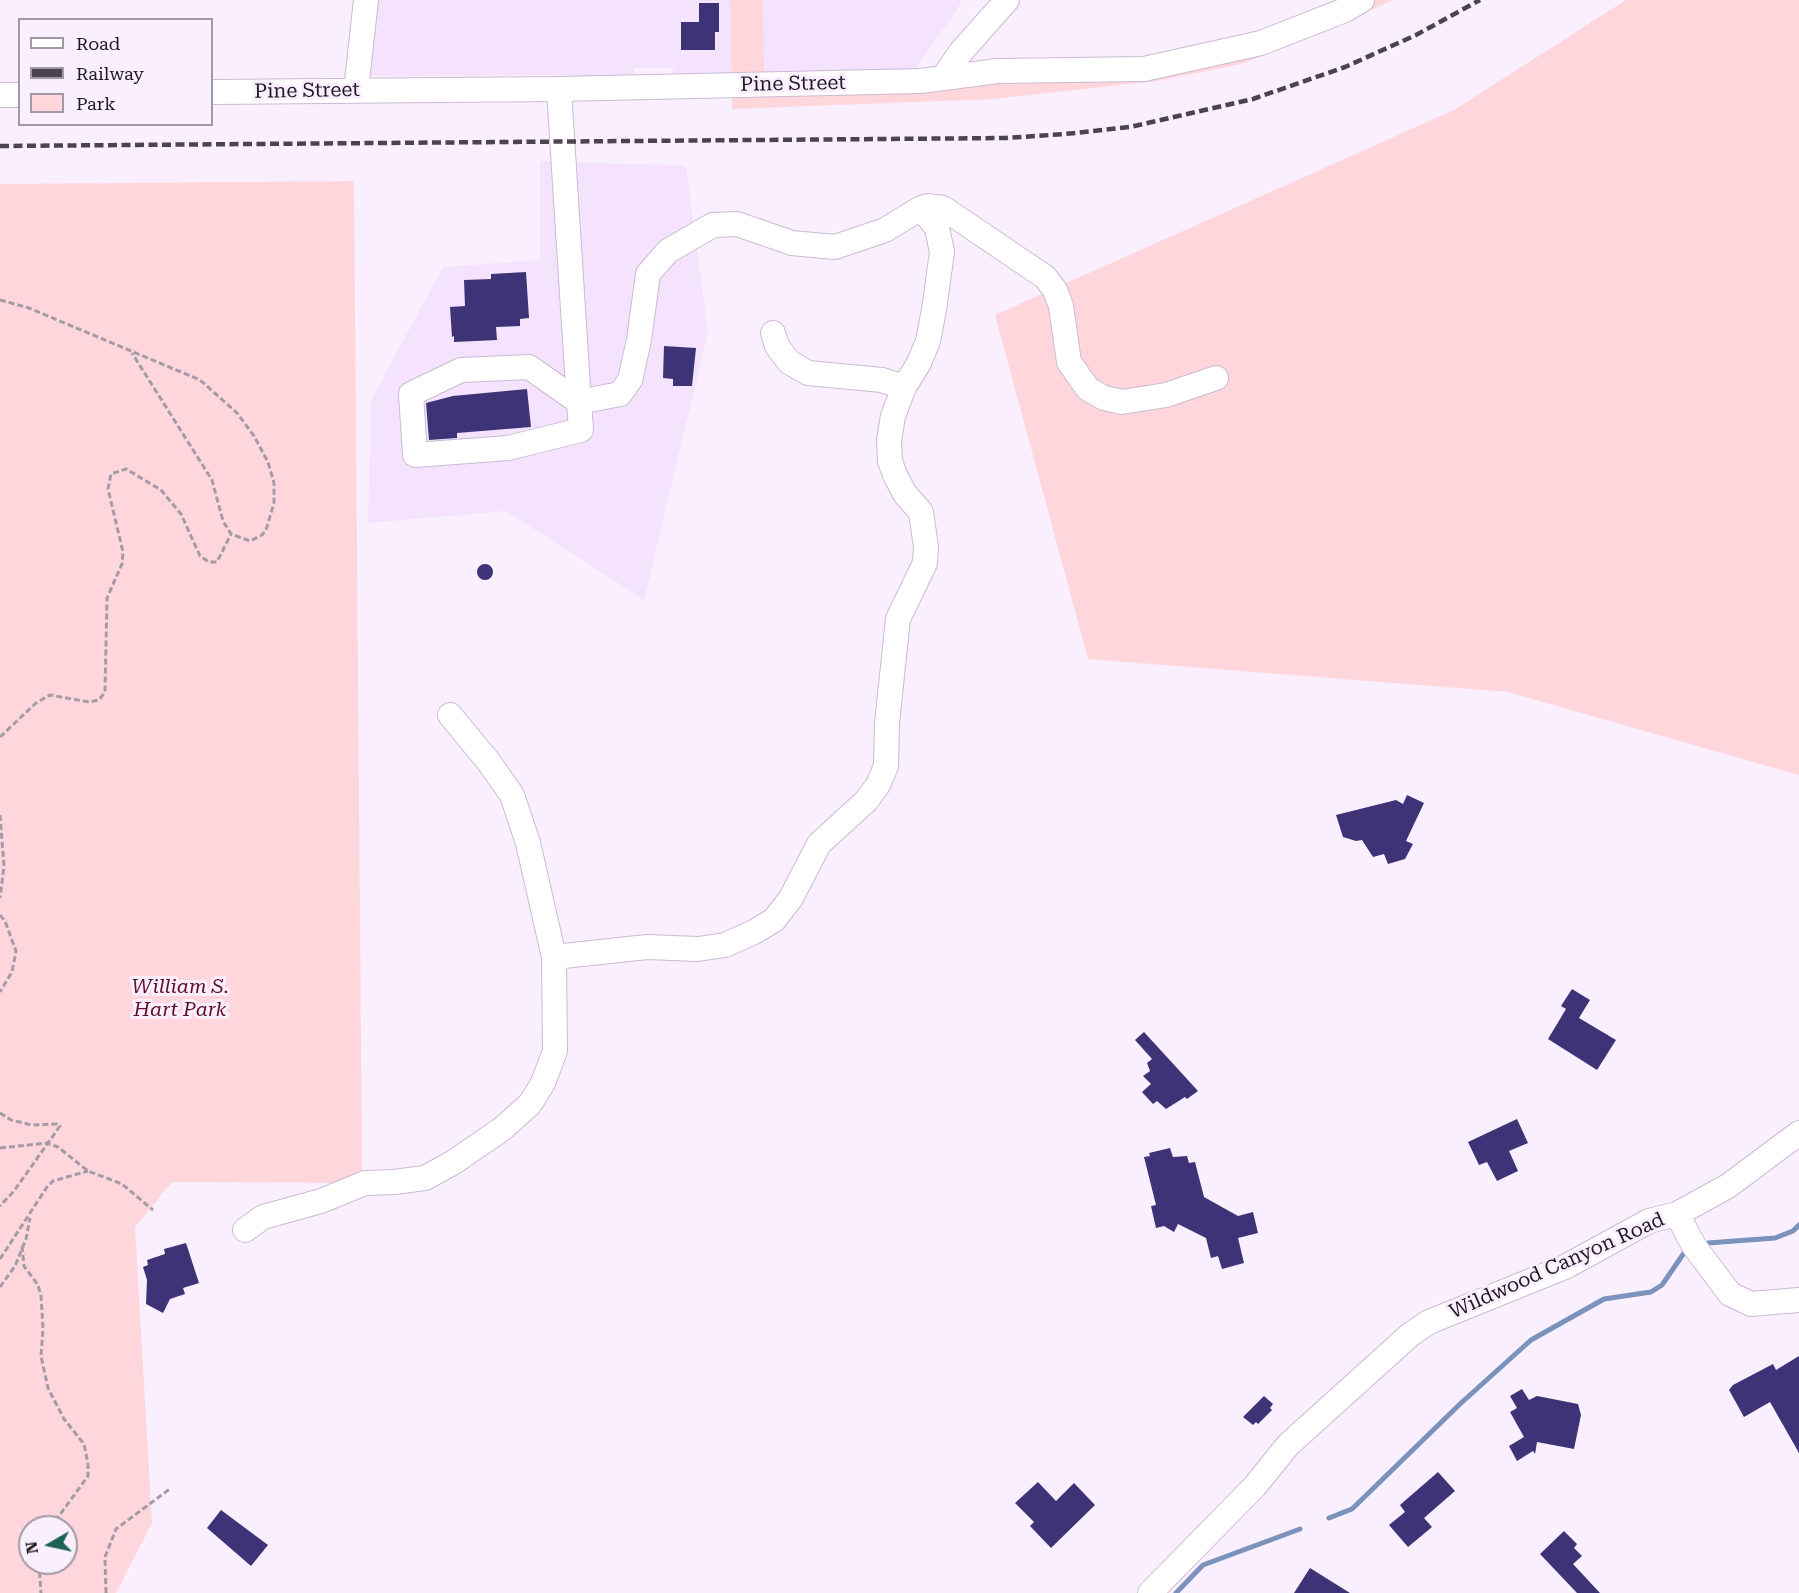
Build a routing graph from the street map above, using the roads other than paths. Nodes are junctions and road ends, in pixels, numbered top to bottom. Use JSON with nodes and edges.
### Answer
{"nodes":[{"id":1,"x":366,"y":0,"type":"edge"},
{"id":2,"x":1007,"y":0,"type":"edge"},
{"id":3,"x":1362,"y":0,"type":"edge"},
{"id":4,"x":943,"y":78,"type":"junction"},
{"id":5,"x":559,"y":89,"type":"junction"},
{"id":6,"x":356,"y":90,"type":"junction"},
{"id":7,"x":213,"y":92,"type":"edge"},
{"id":8,"x":0,"y":95,"type":"edge"},
{"id":9,"x":18,"y":95,"type":"edge"},
{"id":10,"x":921,"y":208,"type":"junction"},
{"id":11,"x":773,"y":333,"type":"dead end"},
{"id":12,"x":1216,"y":378,"type":"dead end"},
{"id":13,"x":904,"y":387,"type":"junction"},
{"id":14,"x":579,"y":402,"type":"junction"},
{"id":15,"x":450,"y":716,"type":"dead end"},
{"id":16,"x":555,"y":957,"type":"junction"},
{"id":17,"x":1799,"y":1133,"type":"edge"},
{"id":18,"x":1677,"y":1214,"type":"junction"},
{"id":19,"x":245,"y":1230,"type":"dead end"},
{"id":20,"x":1799,"y":1300,"type":"edge"},
{"id":21,"x":1150,"y":1593,"type":"edge"}],
"edges":[{"from":1,"to":6,"type":"street"},
{"from":2,"to":4,"type":"street"},
{"from":3,"to":4,"type":"street","name":"Pine Street"},
{"from":4,"to":5,"type":"street","name":"Pine Street"},
{"from":5,"to":6,"type":"street","name":"Pine Street"},
{"from":5,"to":14,"type":"street"},
{"from":6,"to":7,"type":"street","name":"Pine Street"},
{"from":8,"to":9,"type":"street"},
{"from":10,"to":12,"type":"street"},
{"from":10,"to":13,"type":"street"},
{"from":10,"to":14,"type":"street"},
{"from":11,"to":13,"type":"street"},
{"from":13,"to":16,"type":"street"},
{"from":14,"to":14,"type":"street"},
{"from":15,"to":16,"type":"street"},
{"from":16,"to":19,"type":"street"},
{"from":17,"to":18,"type":"street","name":"Wildwood Canyon Road"},
{"from":18,"to":20,"type":"street"},
{"from":18,"to":21,"type":"street","name":"Wildwood Canyon Road"}]}
